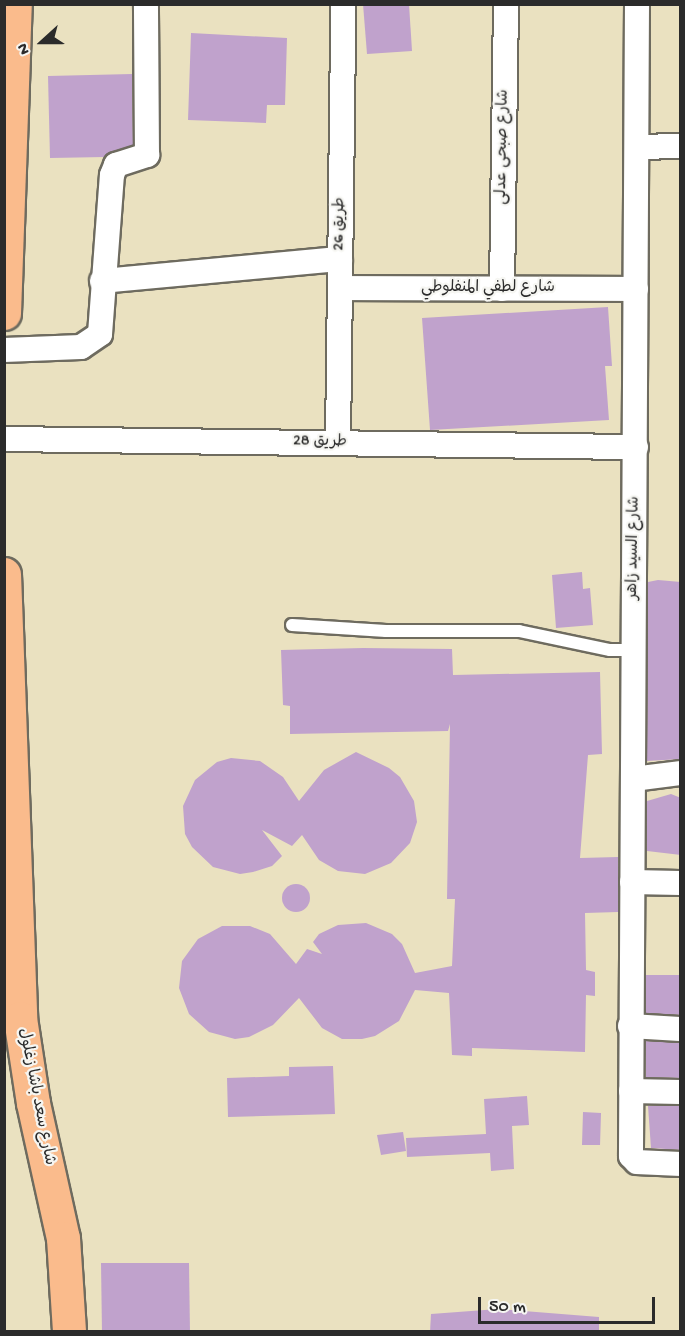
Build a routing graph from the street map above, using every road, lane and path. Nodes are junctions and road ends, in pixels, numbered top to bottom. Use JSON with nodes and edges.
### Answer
{"nodes":[{"id":1,"x":15,"y":4,"type":"edge"},
{"id":2,"x":146,"y":4,"type":"edge"},
{"id":3,"x":343,"y":4,"type":"edge"},
{"id":4,"x":506,"y":4,"type":"edge"},
{"id":5,"x":637,"y":4,"type":"edge"},
{"id":6,"x":681,"y":146,"type":"edge"},
{"id":7,"x":637,"y":147,"type":"junction"},
{"id":8,"x":340,"y":259,"type":"junction"},
{"id":9,"x":102,"y":281,"type":"junction"},
{"id":10,"x":340,"y":288,"type":"junction"},
{"id":11,"x":502,"y":289,"type":"junction"},
{"id":12,"x":636,"y":289,"type":"junction"},
{"id":13,"x":4,"y":313,"type":"edge"},
{"id":14,"x":4,"y":350,"type":"edge"},
{"id":15,"x":4,"y":439,"type":"edge"},
{"id":16,"x":338,"y":443,"type":"junction"},
{"id":17,"x":636,"y":447,"type":"junction"},
{"id":18,"x":4,"y":574,"type":"edge"},
{"id":19,"x":292,"y":625,"type":"dead end"},
{"id":20,"x":634,"y":650,"type":"junction"},
{"id":21,"x":6,"y":677,"type":"edge"},
{"id":22,"x":681,"y":773,"type":"edge"},
{"id":23,"x":633,"y":779,"type":"junction"},
{"id":24,"x":8,"y":829,"type":"edge"},
{"id":25,"x":632,"y":882,"type":"junction"},
{"id":26,"x":681,"y":883,"type":"edge"},
{"id":27,"x":630,"y":1026,"type":"junction"},
{"id":28,"x":681,"y":1029,"type":"edge"},
{"id":29,"x":631,"y":1091,"type":"junction"},
{"id":30,"x":681,"y":1092,"type":"edge"},
{"id":31,"x":681,"y":1164,"type":"edge"},
{"id":32,"x":69,"y":1332,"type":"edge"}],
"edges":[{"from":1,"to":13,"type":"highway"},
{"from":2,"to":9,"type":"street"},
{"from":3,"to":8,"type":"street","name":"طريق 26"},
{"from":4,"to":11,"type":"street","name":"شارع صبحى عدلى"},
{"from":5,"to":7,"type":"street","name":"شارع السيد زاهر"},
{"from":6,"to":7,"type":"street"},
{"from":7,"to":12,"type":"street","name":"شارع السيد زاهر"},
{"from":8,"to":9,"type":"street"},
{"from":8,"to":10,"type":"street","name":"طريق 26"},
{"from":9,"to":14,"type":"street"},
{"from":10,"to":11,"type":"street","name":"شارع لطفي المنفلوطي"},
{"from":10,"to":16,"type":"street","name":"طريق 26"},
{"from":11,"to":12,"type":"street","name":"شارع لطفي المنفلوطي"},
{"from":12,"to":17,"type":"street","name":"شارع السيد زاهر"},
{"from":15,"to":16,"type":"street","name":"طريق 28"},
{"from":16,"to":17,"type":"street","name":"طريق 28"},
{"from":17,"to":20,"type":"street","name":"شارع السيد زاهر"},
{"from":18,"to":21,"type":"highway","name":"شارع سعد باشا زغلول"},
{"from":19,"to":20,"type":"lane"},
{"from":20,"to":23,"type":"street","name":"شارع السيد زاهر"},
{"from":21,"to":24,"type":"highway","name":"شارع سعد باشا زغلول"},
{"from":22,"to":23,"type":"street"},
{"from":23,"to":25,"type":"street","name":"شارع السيد زاهر"},
{"from":24,"to":32,"type":"highway","name":"شارع سعد باشا زغلول"},
{"from":25,"to":26,"type":"street"},
{"from":25,"to":27,"type":"street","name":"شارع السيد زاهر"},
{"from":27,"to":28,"type":"street"},
{"from":27,"to":29,"type":"street","name":"شارع السيد زاهر"},
{"from":29,"to":30,"type":"street"},
{"from":29,"to":31,"type":"street","name":"شارع السيد زاهر"}]}
